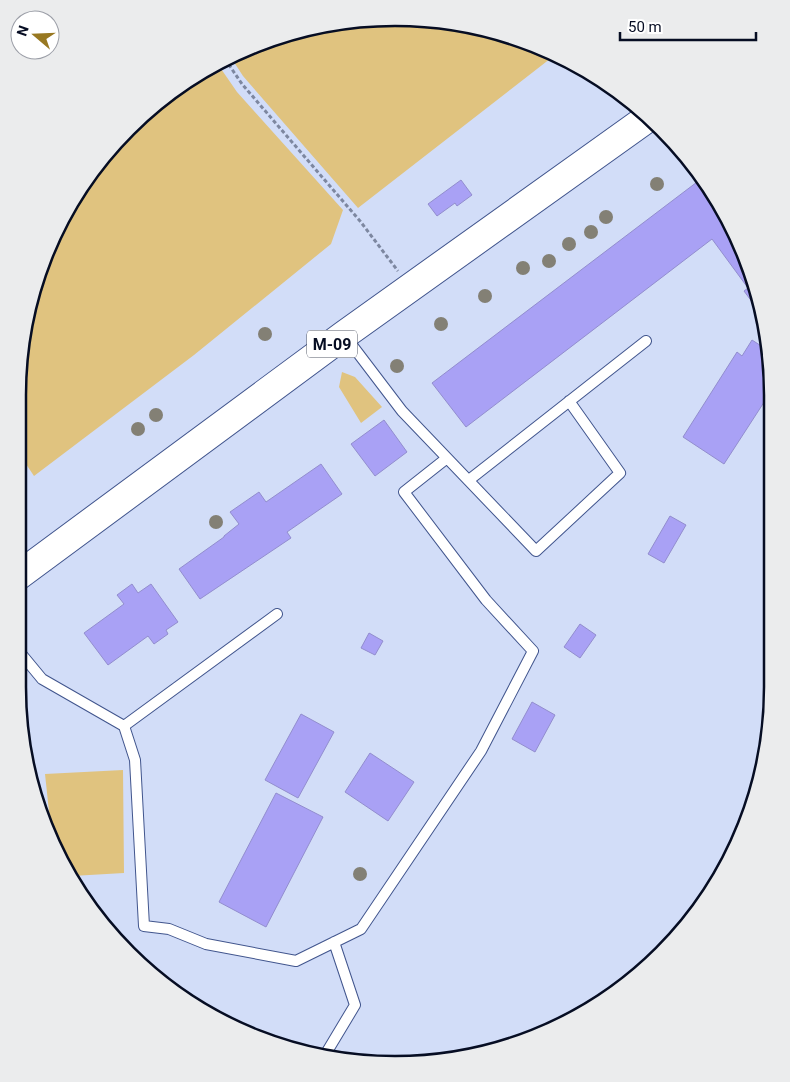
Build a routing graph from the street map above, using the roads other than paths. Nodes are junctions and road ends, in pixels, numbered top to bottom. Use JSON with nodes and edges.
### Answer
{"nodes":[{"id":1,"x":644,"y":123,"type":"edge"},
{"id":2,"x":344,"y":335,"type":"junction"},
{"id":3,"x":646,"y":341,"type":"dead end"},
{"id":4,"x":569,"y":401,"type":"junction"},
{"id":5,"x":447,"y":458,"type":"junction"},
{"id":6,"x":468,"y":480,"type":"junction"},
{"id":7,"x":26,"y":570,"type":"edge"},
{"id":8,"x":277,"y":614,"type":"dead end"},
{"id":9,"x":26,"y":660,"type":"edge"},
{"id":10,"x":124,"y":726,"type":"junction"},
{"id":11,"x":334,"y":942,"type":"junction"},
{"id":12,"x":328,"y":1050,"type":"edge"}],
"edges":[{"from":1,"to":2,"type":"highway","number":"М-09"},
{"from":2,"to":5,"type":"lane"},
{"from":2,"to":7,"type":"highway","number":"М-09"},
{"from":3,"to":4,"type":"lane"},
{"from":4,"to":6,"type":"lane"},
{"from":4,"to":6,"type":"lane"},
{"from":5,"to":6,"type":"lane"},
{"from":5,"to":11,"type":"lane"},
{"from":8,"to":10,"type":"lane"},
{"from":9,"to":10,"type":"lane"},
{"from":10,"to":11,"type":"lane"},
{"from":11,"to":12,"type":"lane"}]}
